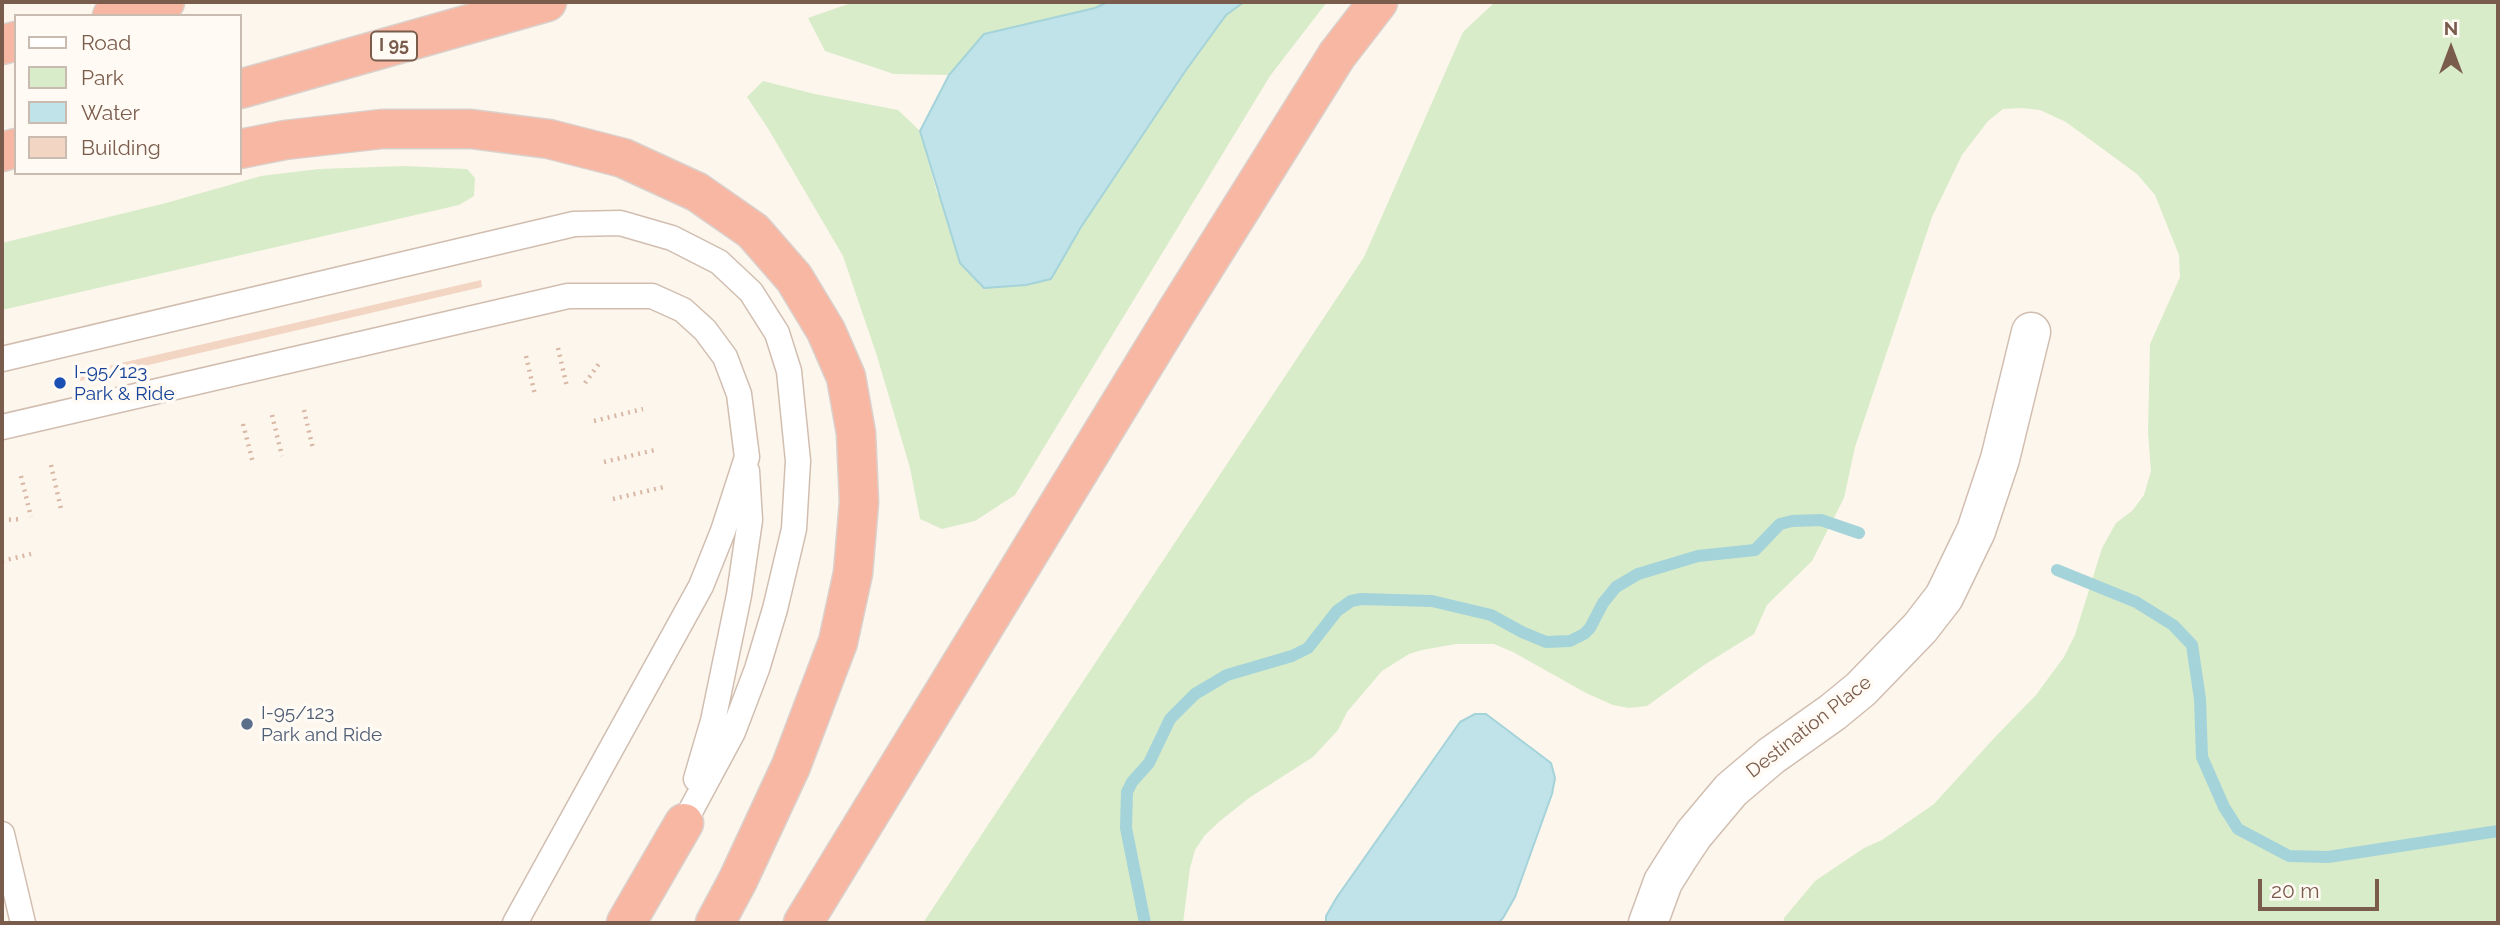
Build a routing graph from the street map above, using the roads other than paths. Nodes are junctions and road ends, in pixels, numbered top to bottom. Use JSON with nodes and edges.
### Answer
{"nodes":[{"id":1,"x":165,"y":2,"type":"edge"},
{"id":2,"x":547,"y":2,"type":"edge"},
{"id":3,"x":1378,"y":2,"type":"edge"},
{"id":4,"x":120,"y":14,"type":"edge"},
{"id":5,"x":242,"y":88,"type":"edge"},
{"id":6,"x":242,"y":149,"type":"edge"},
{"id":7,"x":2031,"y":332,"type":"dead end"},
{"id":8,"x":2,"y":359,"type":"edge"},
{"id":9,"x":2,"y":427,"type":"edge"},
{"id":10,"x":747,"y":457,"type":"junction"},
{"id":11,"x":684,"y":823,"type":"junction"},
{"id":12,"x":2,"y":834,"type":"edge"},
{"id":13,"x":23,"y":923,"type":"edge"},
{"id":14,"x":515,"y":923,"type":"edge"},
{"id":15,"x":626,"y":923,"type":"edge"},
{"id":16,"x":715,"y":923,"type":"edge"},
{"id":17,"x":803,"y":923,"type":"edge"},
{"id":18,"x":1648,"y":923,"type":"edge"}],
"edges":[{"from":1,"to":4,"type":"highway"},
{"from":2,"to":5,"type":"highway","number":"I 95"},
{"from":3,"to":17,"type":"highway"},
{"from":6,"to":16,"type":"highway"},
{"from":7,"to":18,"type":"street","name":"Destination Place"},
{"from":8,"to":11,"type":"lane"},
{"from":9,"to":10,"type":"lane"},
{"from":10,"to":11,"type":"lane"},
{"from":10,"to":14,"type":"lane"},
{"from":11,"to":15,"type":"highway"},
{"from":12,"to":13,"type":"lane"}]}
